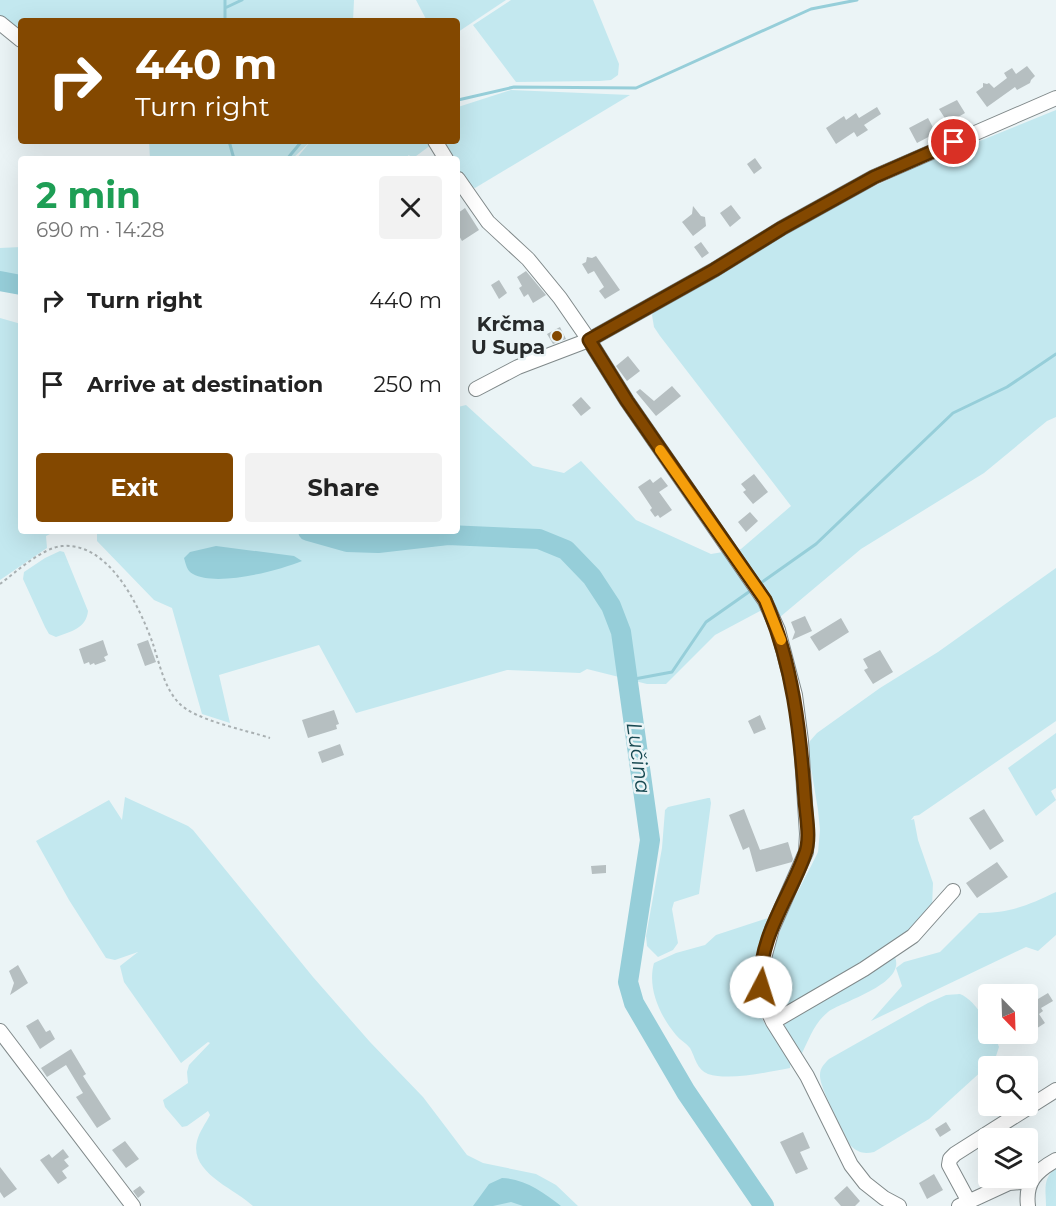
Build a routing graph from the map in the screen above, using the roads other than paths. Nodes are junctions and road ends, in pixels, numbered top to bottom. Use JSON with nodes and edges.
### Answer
{"nodes":[{"id":1,"x":0,"y":23,"type":"edge"},
{"id":2,"x":18,"y":38,"type":"edge"},
{"id":3,"x":1056,"y":98,"type":"edge"},
{"id":4,"x":460,"y":181,"type":"edge"},
{"id":5,"x":589,"y":340,"type":"junction"},
{"id":6,"x":476,"y":388,"type":"dead end"},
{"id":7,"x":953,"y":891,"type":"dead end"},
{"id":8,"x":773,"y":1022,"type":"junction"},
{"id":9,"x":0,"y":1031,"type":"edge"},
{"id":10,"x":1056,"y":1090,"type":"edge"},
{"id":11,"x":1056,"y":1160,"type":"edge"},
{"id":12,"x":1038,"y":1171,"type":"edge"},
{"id":13,"x":998,"y":1188,"type":"edge"},
{"id":14,"x":1029,"y":1188,"type":"edge"},
{"id":15,"x":964,"y":1204,"type":"edge"},
{"id":16,"x":133,"y":1206,"type":"edge"},
{"id":17,"x":899,"y":1206,"type":"edge"},
{"id":18,"x":1028,"y":1206,"type":"edge"}],
"edges":[{"from":1,"to":2,"type":"street"},
{"from":3,"to":5,"type":"street"},
{"from":4,"to":5,"type":"street"},
{"from":5,"to":6,"type":"street"},
{"from":5,"to":8,"type":"street"},
{"from":7,"to":8,"type":"street"},
{"from":8,"to":17,"type":"street"},
{"from":9,"to":16,"type":"street"},
{"from":10,"to":15,"type":"street"},
{"from":11,"to":12,"type":"street"},
{"from":13,"to":15,"type":"street"},
{"from":14,"to":18,"type":"street"}]}
